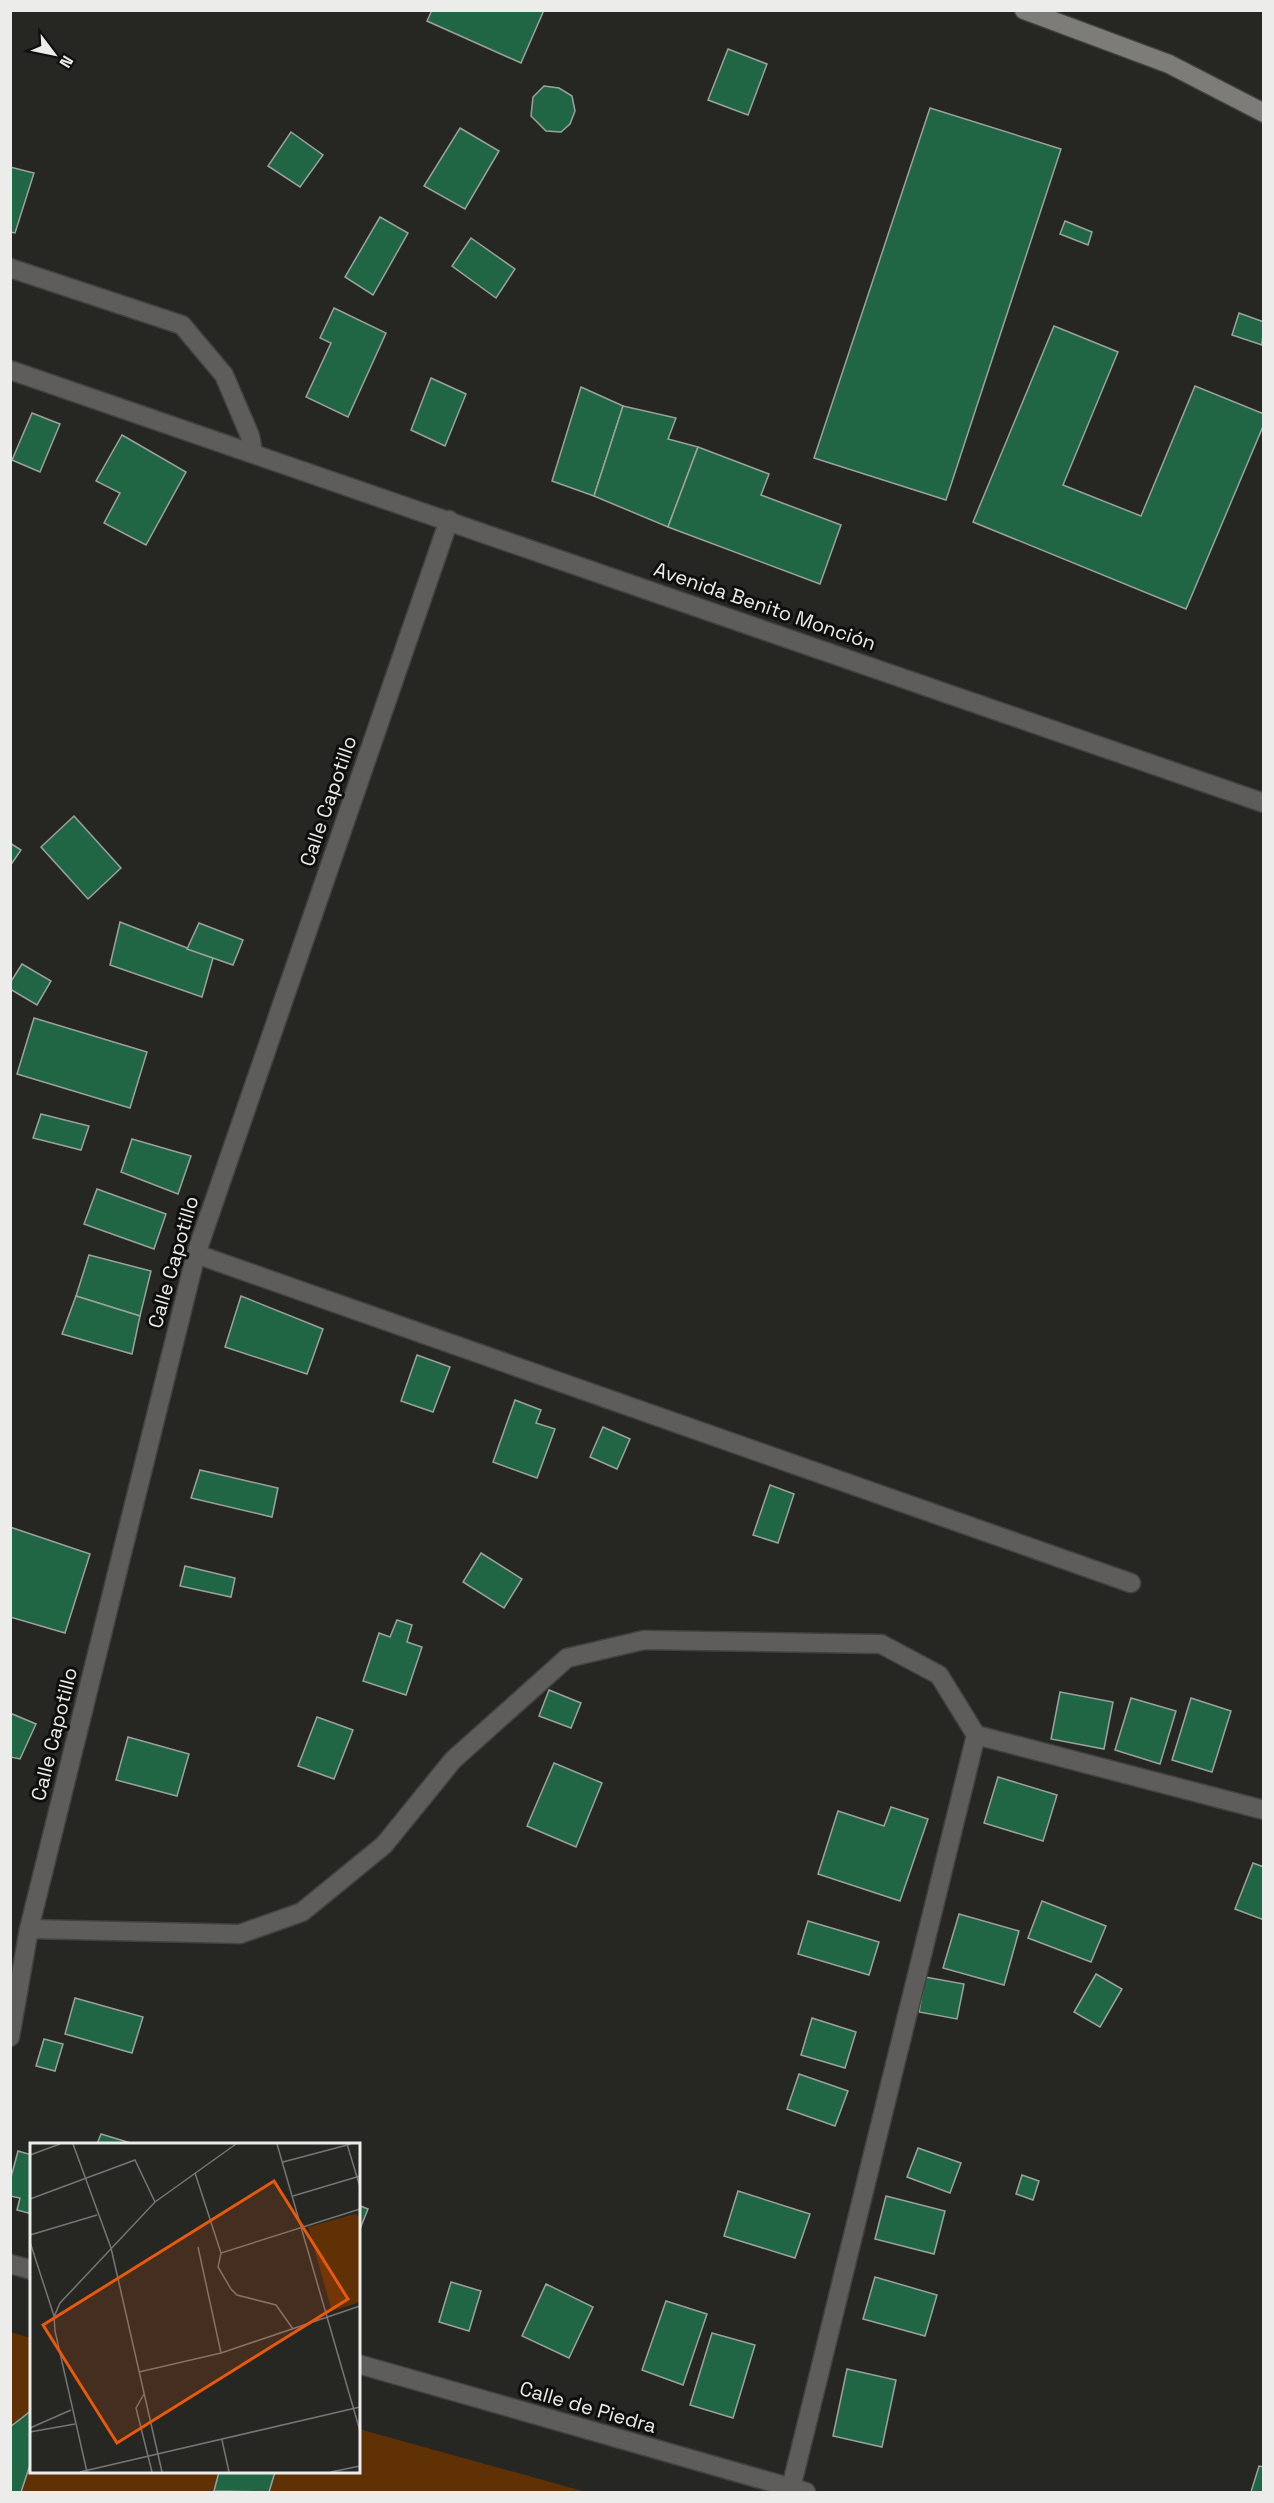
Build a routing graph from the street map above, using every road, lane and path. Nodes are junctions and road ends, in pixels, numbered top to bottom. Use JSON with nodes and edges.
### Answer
{"nodes":[{"id":1,"x":1024,"y":10,"type":"edge"},
{"id":2,"x":1263,"y":113,"type":"edge"},
{"id":3,"x":10,"y":268,"type":"edge"},
{"id":4,"x":10,"y":370,"type":"edge"},
{"id":5,"x":253,"y":452,"type":"junction"},
{"id":6,"x":449,"y":520,"type":"junction"},
{"id":7,"x":1263,"y":803,"type":"edge"},
{"id":8,"x":196,"y":1254,"type":"junction"},
{"id":9,"x":1131,"y":1583,"type":"dead end"},
{"id":10,"x":976,"y":1735,"type":"junction"},
{"id":11,"x":1263,"y":1810,"type":"edge"},
{"id":12,"x":29,"y":1929,"type":"junction"},
{"id":13,"x":10,"y":2037,"type":"edge"},
{"id":14,"x":10,"y":2264,"type":"edge"},
{"id":15,"x":30,"y":2269,"type":"edge"},
{"id":16,"x":360,"y":2365,"type":"edge"},
{"id":17,"x":795,"y":2491,"type":"edge"}],
"edges":[{"from":1,"to":2,"type":"main road"},
{"from":3,"to":5,"type":"street"},
{"from":4,"to":5,"type":"street","name":"Avenida Benito Monción"},
{"from":5,"to":6,"type":"street","name":"Avenida Benito Monción"},
{"from":6,"to":7,"type":"street","name":"Avenida Benito Monción"},
{"from":6,"to":8,"type":"street","name":"Calle Capotillo"},
{"from":8,"to":9,"type":"street"},
{"from":8,"to":12,"type":"street","name":"Calle Capotillo"},
{"from":10,"to":11,"type":"street"},
{"from":10,"to":12,"type":"street"},
{"from":10,"to":17,"type":"street"},
{"from":12,"to":13,"type":"street","name":"Calle Capotillo"},
{"from":14,"to":15,"type":"street"},
{"from":16,"to":17,"type":"street","name":"Calle de Piedra"}]}
